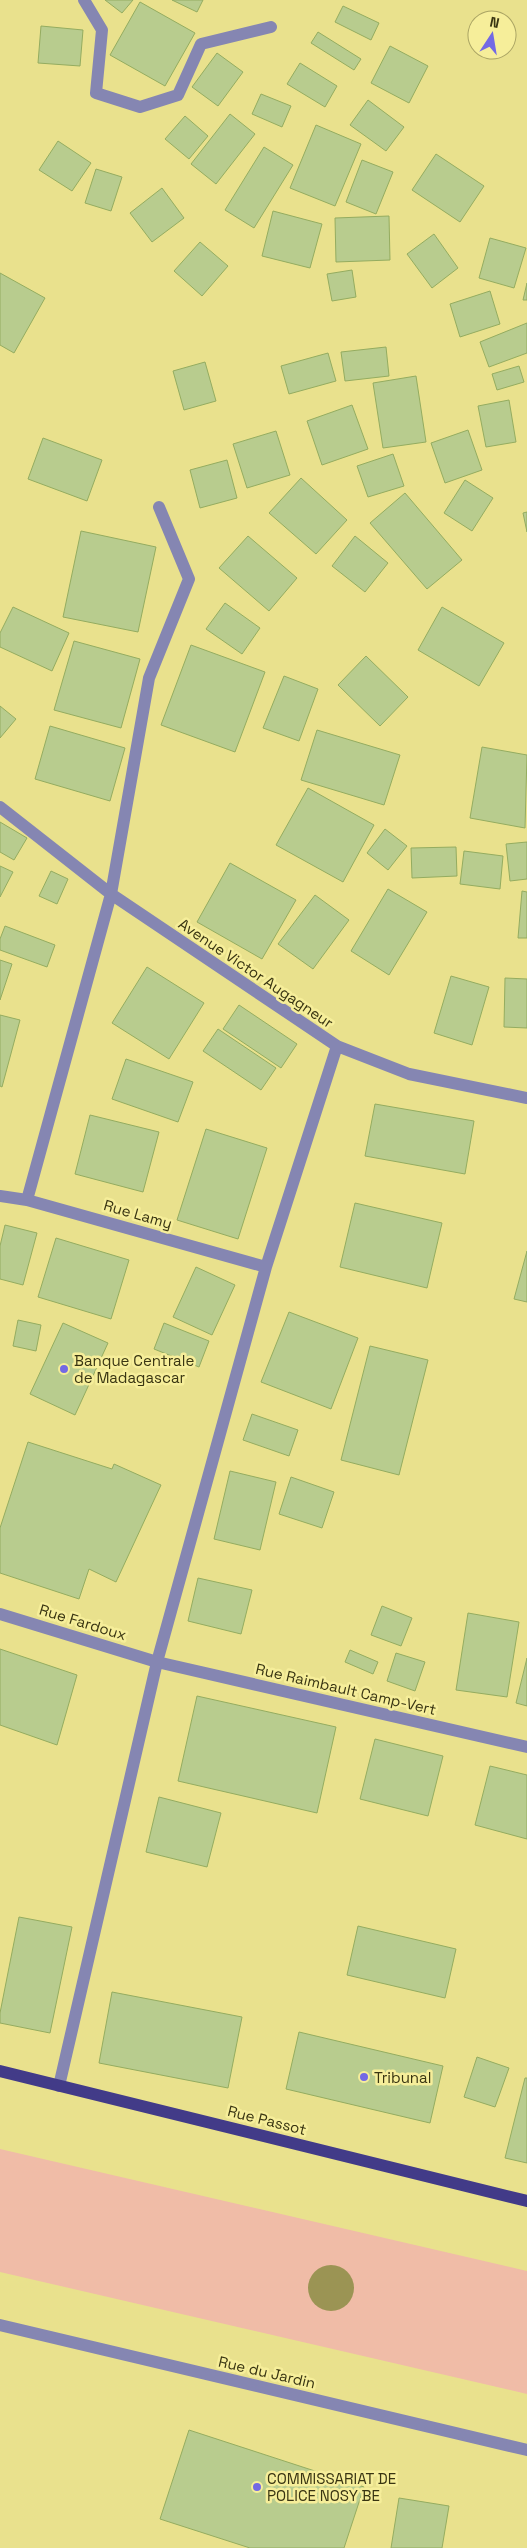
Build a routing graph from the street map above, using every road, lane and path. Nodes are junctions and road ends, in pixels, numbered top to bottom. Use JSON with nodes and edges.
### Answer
{"nodes":[{"id":1,"x":84,"y":0,"type":"edge"},
{"id":2,"x":271,"y":27,"type":"dead end"},
{"id":3,"x":159,"y":507,"type":"dead end"},
{"id":4,"x":0,"y":807,"type":"edge"},
{"id":5,"x":111,"y":894,"type":"junction"},
{"id":6,"x":336,"y":1046,"type":"junction"},
{"id":7,"x":527,"y":1098,"type":"edge"},
{"id":8,"x":0,"y":1196,"type":"edge"},
{"id":9,"x":27,"y":1200,"type":"junction"},
{"id":10,"x":266,"y":1267,"type":"junction"},
{"id":11,"x":0,"y":1614,"type":"edge"},
{"id":12,"x":157,"y":1662,"type":"junction"},
{"id":13,"x":527,"y":1747,"type":"edge"},
{"id":14,"x":0,"y":2071,"type":"edge"},
{"id":15,"x":59,"y":2086,"type":"junction"},
{"id":16,"x":527,"y":2201,"type":"edge"},
{"id":17,"x":0,"y":2325,"type":"edge"},
{"id":18,"x":527,"y":2450,"type":"edge"}],
"edges":[{"from":1,"to":2,"type":"street"},
{"from":3,"to":5,"type":"street"},
{"from":4,"to":5,"type":"street","name":"Avenue Victor Augagneur"},
{"from":5,"to":6,"type":"street","name":"Avenue Victor Augagneur"},
{"from":5,"to":9,"type":"street"},
{"from":6,"to":7,"type":"street","name":"Avenue Victor Augagneur"},
{"from":6,"to":10,"type":"street"},
{"from":8,"to":9,"type":"street","name":"Rue Lamy"},
{"from":9,"to":10,"type":"street","name":"Rue Lamy"},
{"from":10,"to":12,"type":"street"},
{"from":11,"to":12,"type":"street","name":"Rue Fardoux"},
{"from":12,"to":13,"type":"street","name":"Rue Raimbault Camp-Vert"},
{"from":12,"to":15,"type":"street"},
{"from":14,"to":15,"type":"main road","name":"Rue Passot"},
{"from":15,"to":16,"type":"main road","name":"Rue Passot"},
{"from":17,"to":18,"type":"street","name":"Rue du Jardin"}]}
